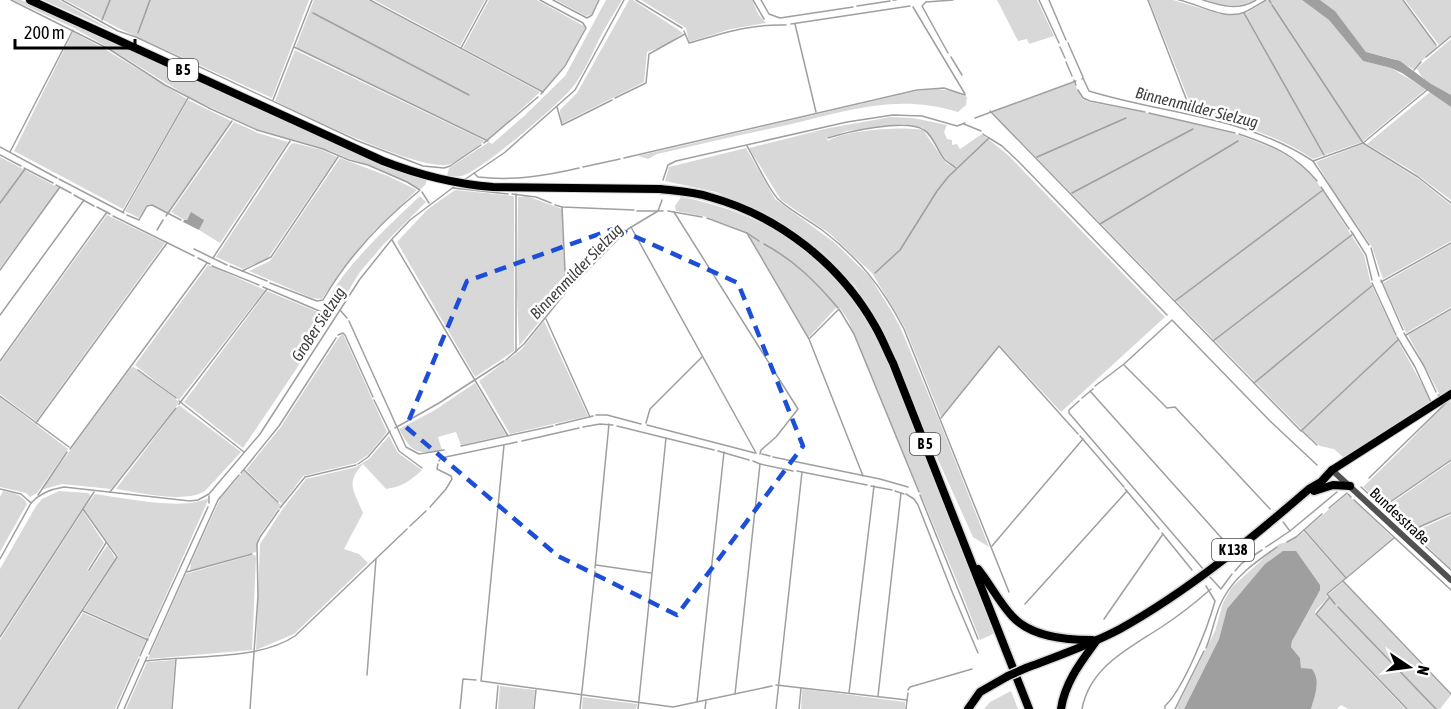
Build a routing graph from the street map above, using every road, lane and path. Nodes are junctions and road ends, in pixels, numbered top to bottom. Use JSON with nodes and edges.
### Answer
{"nodes":[{"id":1,"x":30,"y":0,"type":"edge"},
{"id":2,"x":660,"y":189,"type":"joint"},
{"id":3,"x":1451,"y":394,"type":"edge"},
{"id":4,"x":1332,"y":470,"type":"junction"},
{"id":5,"x":1350,"y":486,"type":"junction"},
{"id":6,"x":1295,"y":501,"type":"junction"},
{"id":7,"x":972,"y":562,"type":"junction"},
{"id":8,"x":1451,"y":580,"type":"edge"},
{"id":9,"x":1097,"y":640,"type":"junction"},
{"id":10,"x":968,"y":709,"type":"edge"},
{"id":11,"x":1029,"y":709,"type":"edge"},
{"id":12,"x":1061,"y":709,"type":"edge"}],
"edges":[{"from":1,"to":2,"type":"main road","number":"B 5"},
{"from":2,"to":7,"type":"highway","number":"B 5"},
{"from":3,"to":4,"type":"main road","number":"K 138"},
{"from":4,"to":5,"type":"street","name":"Bundesstraße"},
{"from":4,"to":6,"type":"highway","number":"K 138"},
{"from":5,"to":6,"type":"highway"},
{"from":5,"to":8,"type":"street","name":"Bundesstraße"},
{"from":6,"to":9,"type":"highway","number":"K 138"},
{"from":7,"to":9,"type":"highway"},
{"from":7,"to":11,"type":"highway","number":"B 5"},
{"from":9,"to":10,"type":"highway","bridge":true},
{"from":9,"to":12,"type":"highway"}]}
